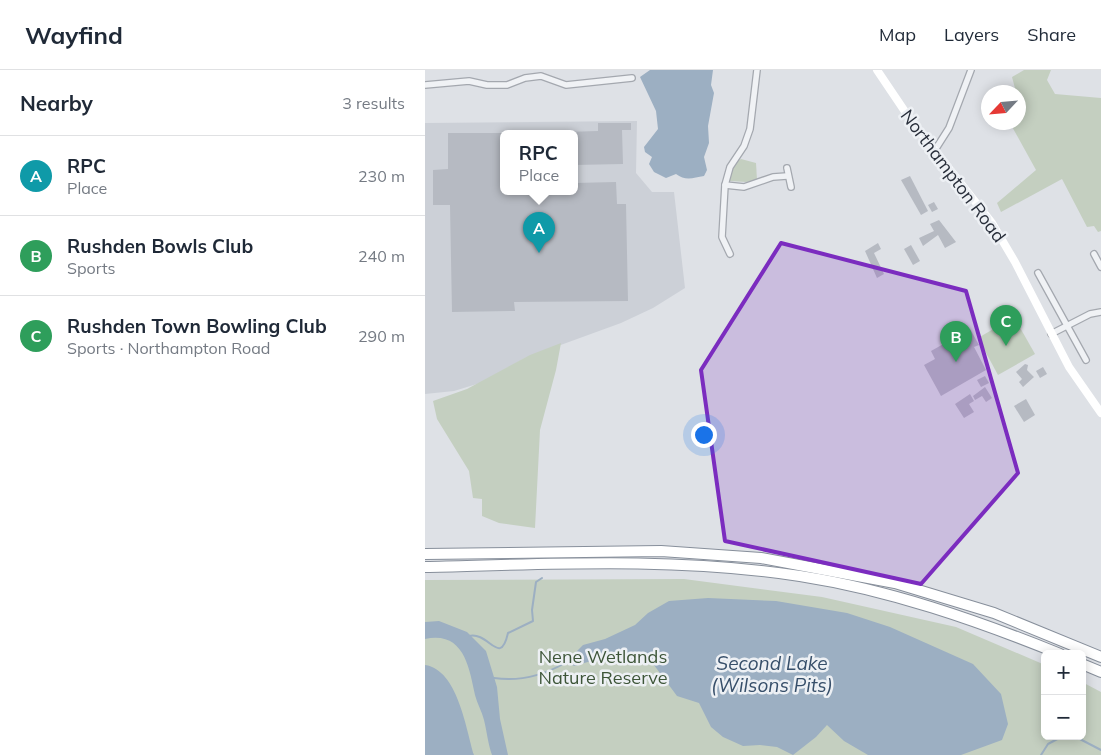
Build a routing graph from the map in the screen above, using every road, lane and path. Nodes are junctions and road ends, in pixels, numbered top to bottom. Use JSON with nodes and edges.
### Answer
{"nodes":[{"id":1,"x":544,"y":70,"type":"edge"},
{"id":2,"x":757,"y":70,"type":"edge"},
{"id":3,"x":877,"y":70,"type":"edge"},
{"id":4,"x":971,"y":70,"type":"edge"},
{"id":5,"x":541,"y":76,"type":"junction"},
{"id":6,"x":632,"y":78,"type":"dead end"},
{"id":7,"x":425,"y":85,"type":"edge"},
{"id":8,"x":935,"y":150,"type":"junction"},
{"id":9,"x":787,"y":168,"type":"dead end"},
{"id":10,"x":787,"y":176,"type":"junction"},
{"id":11,"x":725,"y":186,"type":"junction"},
{"id":12,"x":791,"y":188,"type":"dead end"},
{"id":13,"x":730,"y":254,"type":"dead end"},
{"id":14,"x":1094,"y":254,"type":"dead end"},
{"id":15,"x":1101,"y":267,"type":"edge"},
{"id":16,"x":1038,"y":273,"type":"dead end"},
{"id":17,"x":1101,"y":312,"type":"edge"},
{"id":18,"x":1067,"y":326,"type":"junction"},
{"id":19,"x":1051,"y":334,"type":"junction"},
{"id":20,"x":1085,"y":360,"type":"dead end"},
{"id":21,"x":1101,"y":413,"type":"edge"},
{"id":22,"x":425,"y":554,"type":"edge"},
{"id":23,"x":425,"y":567,"type":"edge"},
{"id":24,"x":1050,"y":650,"type":"edge"},
{"id":25,"x":1101,"y":657,"type":"edge"},
{"id":26,"x":1086,"y":666,"type":"edge"},
{"id":27,"x":1101,"y":672,"type":"edge"}],
"edges":[{"from":1,"to":5,"type":"street"},
{"from":2,"to":11,"type":"street"},
{"from":3,"to":8,"type":"main road","name":"Northampton Road"},
{"from":4,"to":8,"type":"street"},
{"from":5,"to":6,"type":"street"},
{"from":5,"to":7,"type":"street"},
{"from":8,"to":19,"type":"main road","name":"Northampton Road"},
{"from":9,"to":10,"type":"street"},
{"from":10,"to":11,"type":"street"},
{"from":10,"to":12,"type":"street"},
{"from":11,"to":13,"type":"street"},
{"from":14,"to":15,"type":"street"},
{"from":16,"to":18,"type":"street"},
{"from":17,"to":18,"type":"street"},
{"from":18,"to":19,"type":"street"},
{"from":18,"to":20,"type":"street"},
{"from":19,"to":21,"type":"main road","name":"Northampton Road"},
{"from":22,"to":25,"type":"highway"},
{"from":23,"to":24,"type":"highway"},
{"from":26,"to":27,"type":"highway"}]}
